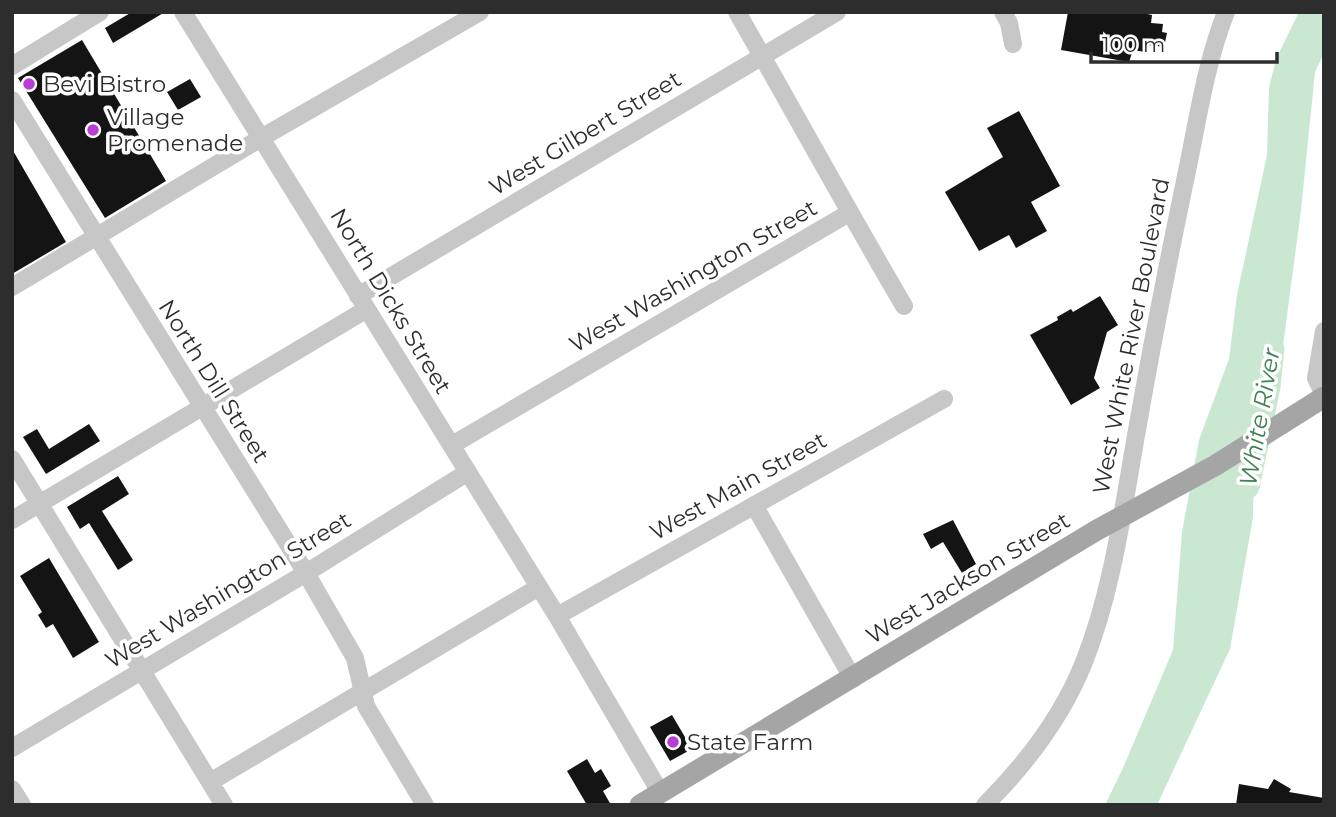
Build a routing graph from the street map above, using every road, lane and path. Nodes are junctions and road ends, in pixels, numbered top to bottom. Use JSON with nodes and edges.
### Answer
{"nodes":[{"id":1,"x":100,"y":12,"type":"edge"},
{"id":2,"x":183,"y":12,"type":"edge"},
{"id":3,"x":481,"y":12,"type":"edge"},
{"id":4,"x":737,"y":12,"type":"edge"},
{"id":5,"x":837,"y":12,"type":"edge"},
{"id":6,"x":1003,"y":12,"type":"edge"},
{"id":7,"x":1226,"y":12,"type":"edge"},
{"id":8,"x":1013,"y":44,"type":"dead end"},
{"id":9,"x":762,"y":56,"type":"junction"},
{"id":10,"x":12,"y":66,"type":"edge"},
{"id":11,"x":12,"y":100,"type":"edge"},
{"id":12,"x":261,"y":138,"type":"junction"},
{"id":13,"x":849,"y":213,"type":"junction"},
{"id":14,"x":96,"y":237,"type":"junction"},
{"id":15,"x":12,"y":286,"type":"edge"},
{"id":16,"x":363,"y":302,"type":"junction"},
{"id":17,"x":904,"y":306,"type":"dead end"},
{"id":18,"x":1324,"y":331,"type":"edge"},
{"id":19,"x":1324,"y":396,"type":"edge"},
{"id":20,"x":944,"y":399,"type":"dead end"},
{"id":21,"x":202,"y":408,"type":"junction"},
{"id":22,"x":452,"y":445,"type":"junction"},
{"id":23,"x":12,"y":459,"type":"edge"},
{"id":24,"x":468,"y":472,"type":"junction"},
{"id":25,"x":39,"y":503,"type":"junction"},
{"id":26,"x":754,"y":505,"type":"junction"},
{"id":27,"x":1122,"y":517,"type":"junction"},
{"id":28,"x":12,"y":520,"type":"edge"},
{"id":29,"x":306,"y":573,"type":"junction"},
{"id":30,"x":539,"y":587,"type":"junction"},
{"id":31,"x":557,"y":616,"type":"junction"},
{"id":32,"x":142,"y":671,"type":"junction"},
{"id":33,"x":853,"y":679,"type":"junction"},
{"id":34,"x":362,"y":692,"type":"junction"},
{"id":35,"x":12,"y":748,"type":"edge"},
{"id":36,"x":210,"y":782,"type":"junction"},
{"id":37,"x":12,"y":789,"type":"edge"},
{"id":38,"x":660,"y":792,"type":"junction"},
{"id":39,"x":22,"y":805,"type":"edge"},
{"id":40,"x":224,"y":805,"type":"edge"},
{"id":41,"x":425,"y":805,"type":"edge"},
{"id":42,"x":640,"y":805,"type":"edge"},
{"id":43,"x":985,"y":805,"type":"edge"}],
"edges":[{"from":1,"to":10,"type":"street"},
{"from":2,"to":12,"type":"street","name":"North Dicks Street"},
{"from":3,"to":12,"type":"street"},
{"from":4,"to":9,"type":"street"},
{"from":5,"to":9,"type":"street","name":"West Gilbert Street"},
{"from":6,"to":8,"type":"street"},
{"from":7,"to":27,"type":"street","name":"West White River Boulevard"},
{"from":9,"to":13,"type":"street"},
{"from":9,"to":16,"type":"street","name":"West Gilbert Street"},
{"from":11,"to":14,"type":"street","name":"North Dill Street"},
{"from":12,"to":14,"type":"street"},
{"from":12,"to":16,"type":"street","name":"North Dicks Street"},
{"from":13,"to":17,"type":"street"},
{"from":13,"to":22,"type":"street","name":"West Washington Street"},
{"from":14,"to":15,"type":"street"},
{"from":14,"to":21,"type":"street","name":"North Dill Street"},
{"from":16,"to":21,"type":"street","name":"West Gilbert Street"},
{"from":16,"to":22,"type":"street","name":"North Dicks Street"},
{"from":18,"to":19,"type":"street"},
{"from":19,"to":27,"type":"main road","name":"West Jackson Street"},
{"from":20,"to":26,"type":"street","name":"West Main Street"},
{"from":21,"to":25,"type":"street","name":"West Gilbert Street"},
{"from":21,"to":29,"type":"street","name":"North Dill Street"},
{"from":22,"to":24,"type":"street","name":"North Dicks Street"},
{"from":23,"to":25,"type":"street"},
{"from":24,"to":29,"type":"street","name":"West Washington Street"},
{"from":24,"to":30,"type":"street","name":"North Dicks Street"},
{"from":25,"to":28,"type":"street","name":"West Gilbert Street"},
{"from":25,"to":32,"type":"street"},
{"from":26,"to":31,"type":"street","name":"West Main Street"},
{"from":26,"to":33,"type":"street"},
{"from":27,"to":33,"type":"main road","name":"West Jackson Street"},
{"from":27,"to":43,"type":"street","name":"West White River Boulevard"},
{"from":29,"to":32,"type":"street","name":"West Washington Street"},
{"from":29,"to":34,"type":"street","name":"North Dill Street"},
{"from":30,"to":31,"type":"street","name":"North Dicks Street"},
{"from":30,"to":34,"type":"street"},
{"from":31,"to":38,"type":"street","name":"North Dicks Street"},
{"from":32,"to":35,"type":"street","name":"West Washington Street"},
{"from":32,"to":36,"type":"street"},
{"from":33,"to":38,"type":"main road","name":"West Jackson Street"},
{"from":34,"to":36,"type":"street"},
{"from":34,"to":41,"type":"street","name":"North Dill Street"},
{"from":36,"to":40,"type":"street"},
{"from":37,"to":39,"type":"street"},
{"from":38,"to":42,"type":"main road","name":"West Jackson Street"}]}
